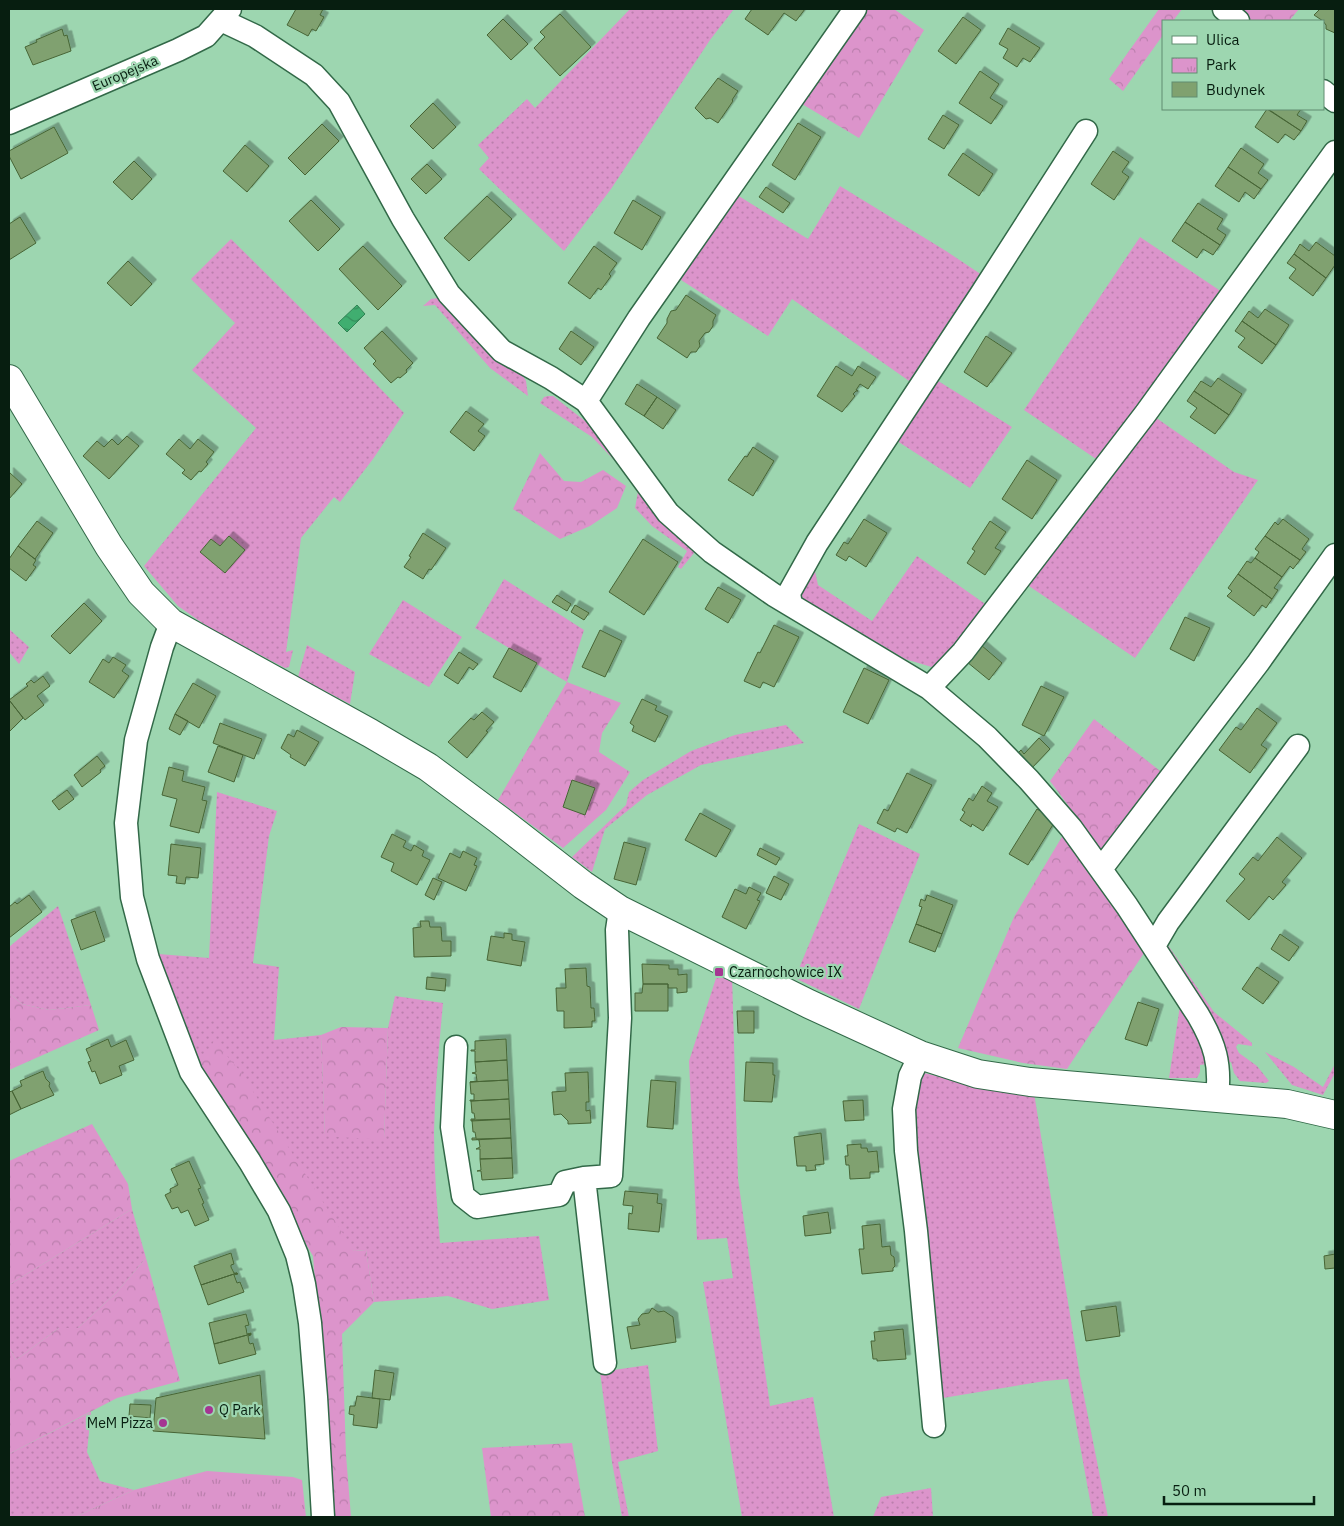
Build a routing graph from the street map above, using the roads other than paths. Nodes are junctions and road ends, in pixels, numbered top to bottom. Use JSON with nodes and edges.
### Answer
{"nodes":[{"id":1,"x":855,"y":9,"type":"edge"},
{"id":2,"x":1224,"y":9,"type":"edge"},
{"id":3,"x":225,"y":14,"type":"edge"},
{"id":4,"x":1237,"y":20,"type":"edge"},
{"id":5,"x":1324,"y":92,"type":"edge"},
{"id":6,"x":1335,"y":101,"type":"edge"},
{"id":7,"x":9,"y":122,"type":"edge"},
{"id":8,"x":1086,"y":131,"type":"dead end"},
{"id":9,"x":1335,"y":152,"type":"edge"},
{"id":10,"x":9,"y":379,"type":"edge"},
{"id":11,"x":586,"y":401,"type":"junction"},
{"id":12,"x":1335,"y":555,"type":"edge"},
{"id":13,"x":791,"y":605,"type":"junction"},
{"id":14,"x":172,"y":622,"type":"junction"},
{"id":15,"x":930,"y":688,"type":"junction"},
{"id":16,"x":1298,"y":746,"type":"dead end"},
{"id":17,"x":1101,"y":869,"type":"junction"},
{"id":18,"x":620,"y":910,"type":"junction"},
{"id":19,"x":1154,"y":946,"type":"junction"},
{"id":20,"x":456,"y":1046,"type":"dead end"},
{"id":21,"x":920,"y":1055,"type":"junction"},
{"id":22,"x":1217,"y":1098,"type":"junction"},
{"id":23,"x":1335,"y":1115,"type":"edge"},
{"id":24,"x":584,"y":1178,"type":"junction"},
{"id":25,"x":605,"y":1363,"type":"dead end"},
{"id":26,"x":934,"y":1426,"type":"dead end"},
{"id":27,"x":323,"y":1517,"type":"edge"}],
"edges":[{"from":1,"to":11,"type":"street"},
{"from":2,"to":4,"type":"street"},
{"from":3,"to":7,"type":"street","name":"Europejska"},
{"from":3,"to":11,"type":"street"},
{"from":5,"to":6,"type":"street"},
{"from":8,"to":13,"type":"street"},
{"from":9,"to":15,"type":"street"},
{"from":10,"to":14,"type":"street"},
{"from":11,"to":13,"type":"street"},
{"from":12,"to":17,"type":"street"},
{"from":13,"to":15,"type":"street"},
{"from":14,"to":18,"type":"street"},
{"from":14,"to":27,"type":"street"},
{"from":15,"to":17,"type":"street"},
{"from":16,"to":19,"type":"street"},
{"from":17,"to":19,"type":"street"},
{"from":18,"to":21,"type":"street"},
{"from":18,"to":24,"type":"street"},
{"from":19,"to":22,"type":"street"},
{"from":20,"to":24,"type":"street"},
{"from":21,"to":22,"type":"street"},
{"from":21,"to":26,"type":"street"},
{"from":22,"to":23,"type":"street"},
{"from":24,"to":25,"type":"street"}]}
